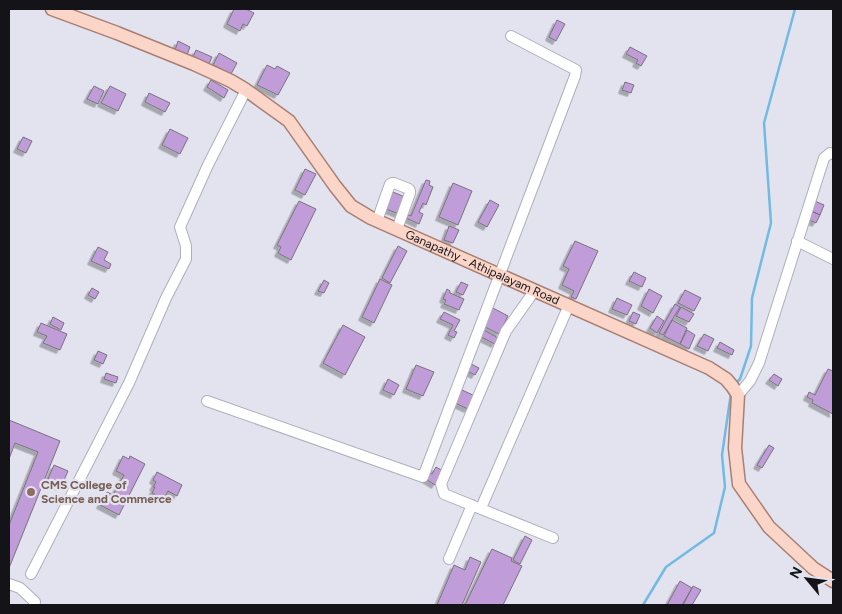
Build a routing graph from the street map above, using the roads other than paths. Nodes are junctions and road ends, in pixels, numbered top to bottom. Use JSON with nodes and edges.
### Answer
{"nodes":[{"id":1,"x":60,"y":10,"type":"edge"},
{"id":2,"x":511,"y":36,"type":"dead end"},
{"id":3,"x":246,"y":90,"type":"junction"},
{"id":4,"x":833,"y":154,"type":"edge"},
{"id":5,"x":377,"y":221,"type":"junction"},
{"id":6,"x":397,"y":229,"type":"junction"},
{"id":7,"x":797,"y":242,"type":"junction"},
{"id":8,"x":833,"y":259,"type":"edge"},
{"id":9,"x":500,"y":274,"type":"junction"},
{"id":10,"x":535,"y":290,"type":"junction"},
{"id":11,"x":569,"y":305,"type":"junction"},
{"id":12,"x":738,"y":395,"type":"junction"},
{"id":13,"x":207,"y":401,"type":"dead end"},
{"id":14,"x":477,"y":507,"type":"junction"},
{"id":15,"x":553,"y":538,"type":"dead end"},
{"id":16,"x":449,"y":559,"type":"dead end"},
{"id":17,"x":31,"y":574,"type":"dead end"},
{"id":18,"x":833,"y":581,"type":"edge"},
{"id":19,"x":9,"y":584,"type":"edge"},
{"id":20,"x":34,"y":605,"type":"edge"}],
"edges":[{"from":1,"to":3,"type":"main road","name":"Ganapathy - Athipalayam Road"},
{"from":2,"to":9,"type":"street"},
{"from":3,"to":5,"type":"main road","name":"Ganapathy - Athipalayam Road"},
{"from":3,"to":17,"type":"street"},
{"from":4,"to":7,"type":"street"},
{"from":5,"to":6,"type":"main road","name":"Ganapathy - Athipalayam Road"},
{"from":5,"to":6,"type":"street"},
{"from":6,"to":9,"type":"main road","name":"Ganapathy - Athipalayam Road"},
{"from":7,"to":8,"type":"street"},
{"from":7,"to":12,"type":"street"},
{"from":9,"to":10,"type":"main road","name":"Ganapathy - Athipalayam Road"},
{"from":9,"to":13,"type":"street"},
{"from":10,"to":11,"type":"main road","name":"Ganapathy - Athipalayam Road"},
{"from":10,"to":14,"type":"street"},
{"from":11,"to":12,"type":"main road","name":"Ganapathy - Athipalayam Road"},
{"from":11,"to":14,"type":"street"},
{"from":12,"to":18,"type":"main road"},
{"from":14,"to":15,"type":"street"},
{"from":14,"to":16,"type":"street"},
{"from":19,"to":20,"type":"street"}]}
